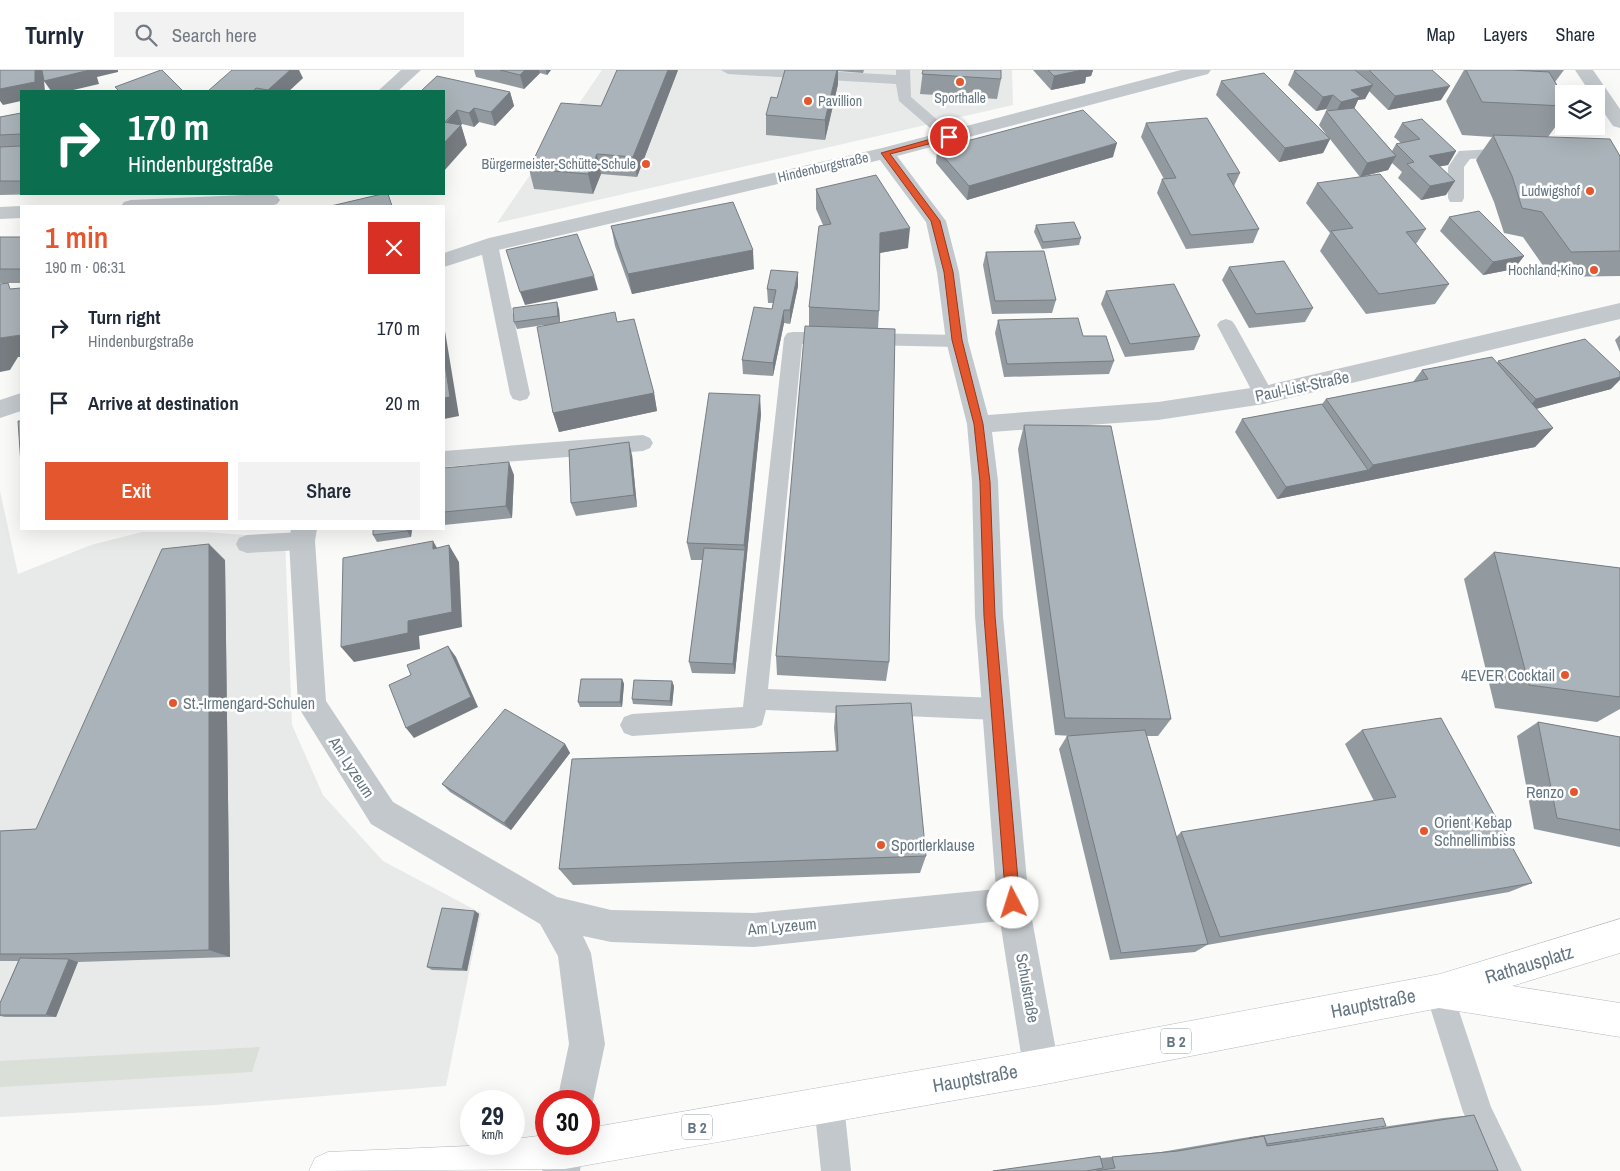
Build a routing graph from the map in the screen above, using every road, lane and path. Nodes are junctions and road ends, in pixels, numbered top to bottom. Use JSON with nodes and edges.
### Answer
{"nodes":[{"id":1,"x":412,"y":70,"type":"edge"},
{"id":2,"x":728,"y":70,"type":"edge"},
{"id":3,"x":1202,"y":70,"type":"edge"},
{"id":4,"x":1584,"y":70,"type":"edge"},
{"id":5,"x":902,"y":75,"type":"edge"},
{"id":6,"x":388,"y":90,"type":"edge"},
{"id":7,"x":1620,"y":122,"type":"edge"},
{"id":8,"x":949,"y":137,"type":"junction"},
{"id":9,"x":885,"y":153,"type":"junction"},
{"id":10,"x":1528,"y":154,"type":"edge"},
{"id":11,"x":1456,"y":198,"type":"edge"},
{"id":12,"x":274,"y":200,"type":"edge"},
{"id":13,"x":155,"y":205,"type":"edge"},
{"id":14,"x":20,"y":212,"type":"edge"},
{"id":15,"x":0,"y":213,"type":"edge"},
{"id":16,"x":489,"y":245,"type":"junction"},
{"id":17,"x":445,"y":260,"type":"edge"},
{"id":18,"x":1620,"y":311,"type":"edge"},
{"id":19,"x":1226,"y":325,"type":"dead end"},
{"id":20,"x":957,"y":340,"type":"junction"},
{"id":21,"x":520,"y":394,"type":"dead end"},
{"id":22,"x":1264,"y":395,"type":"junction"},
{"id":23,"x":20,"y":402,"type":"edge"},
{"id":24,"x":0,"y":409,"type":"edge"},
{"id":25,"x":978,"y":424,"type":"junction"},
{"id":26,"x":643,"y":443,"type":"dead end"},
{"id":27,"x":445,"y":459,"type":"edge"},
{"id":28,"x":303,"y":535,"type":"edge"},
{"id":29,"x":247,"y":544,"type":"dead end"},
{"id":30,"x":755,"y":699,"type":"junction"},
{"id":31,"x":997,"y":709,"type":"junction"},
{"id":32,"x":632,"y":725,"type":"dead end"},
{"id":33,"x":1013,"y":903,"type":"junction"},
{"id":34,"x":552,"y":912,"type":"junction"},
{"id":35,"x":1620,"y":936,"type":"edge"},
{"id":36,"x":1439,"y":991,"type":"junction"},
{"id":37,"x":1620,"y":1020,"type":"edge"},
{"id":38,"x":1041,"y":1066,"type":"junction"},
{"id":39,"x":577,"y":1090,"type":"edge"},
{"id":40,"x":829,"y":1104,"type":"junction"},
{"id":41,"x":600,"y":1148,"type":"edge"},
{"id":42,"x":564,"y":1155,"type":"edge"},
{"id":43,"x":328,"y":1171,"type":"edge"},
{"id":44,"x":836,"y":1171,"type":"edge"},
{"id":45,"x":1507,"y":1171,"type":"edge"}],
"edges":[{"from":1,"to":6,"type":"street"},
{"from":2,"to":5,"type":"lane"},
{"from":3,"to":8,"type":"street","name":"Hindenburgstraße"},
{"from":4,"to":7,"type":"street"},
{"from":5,"to":8,"type":"lane"},
{"from":8,"to":9,"type":"street","name":"Hindenburgstraße"},
{"from":9,"to":16,"type":"street","name":"Hindenburgstraße"},
{"from":9,"to":20,"type":"street","name":"Schulstraße"},
{"from":10,"to":11,"type":"lane"},
{"from":12,"to":13,"type":"street"},
{"from":14,"to":15,"type":"street"},
{"from":16,"to":17,"type":"street","name":"Hindenburgstraße"},
{"from":16,"to":21,"type":"lane"},
{"from":18,"to":22,"type":"street","name":"Paul-List-Straße"},
{"from":19,"to":22,"type":"lane"},
{"from":20,"to":25,"type":"street","name":"Schulstraße"},
{"from":20,"to":30,"type":"lane"},
{"from":22,"to":25,"type":"street","name":"Paul-List-Straße"},
{"from":23,"to":24,"type":"street"},
{"from":25,"to":31,"type":"street","name":"Schulstraße"},
{"from":26,"to":27,"type":"lane"},
{"from":28,"to":29,"type":"lane"},
{"from":28,"to":34,"type":"street","name":"Am Lyzeum"},
{"from":30,"to":31,"type":"lane"},
{"from":30,"to":32,"type":"lane"},
{"from":31,"to":33,"type":"street","name":"Schulstraße"},
{"from":33,"to":34,"type":"street","name":"Am Lyzeum"},
{"from":33,"to":38,"type":"street","name":"Schulstraße"},
{"from":34,"to":39,"type":"street"},
{"from":35,"to":36,"type":"main road","name":"Rathausplatz","number":"B 2"},
{"from":36,"to":37,"type":"main road","name":"Hauptstraße","number":"B 2"},
{"from":36,"to":38,"type":"main road","name":"Hauptstraße","number":"B 2"},
{"from":36,"to":45,"type":"lane"},
{"from":38,"to":40,"type":"main road","name":"Hauptstraße","number":"B 2"},
{"from":40,"to":41,"type":"main road","name":"Hauptstraße","number":"B 2"},
{"from":40,"to":44,"type":"lane"},
{"from":42,"to":43,"type":"main road","name":"Hauptstraße","number":"B 2"}]}
